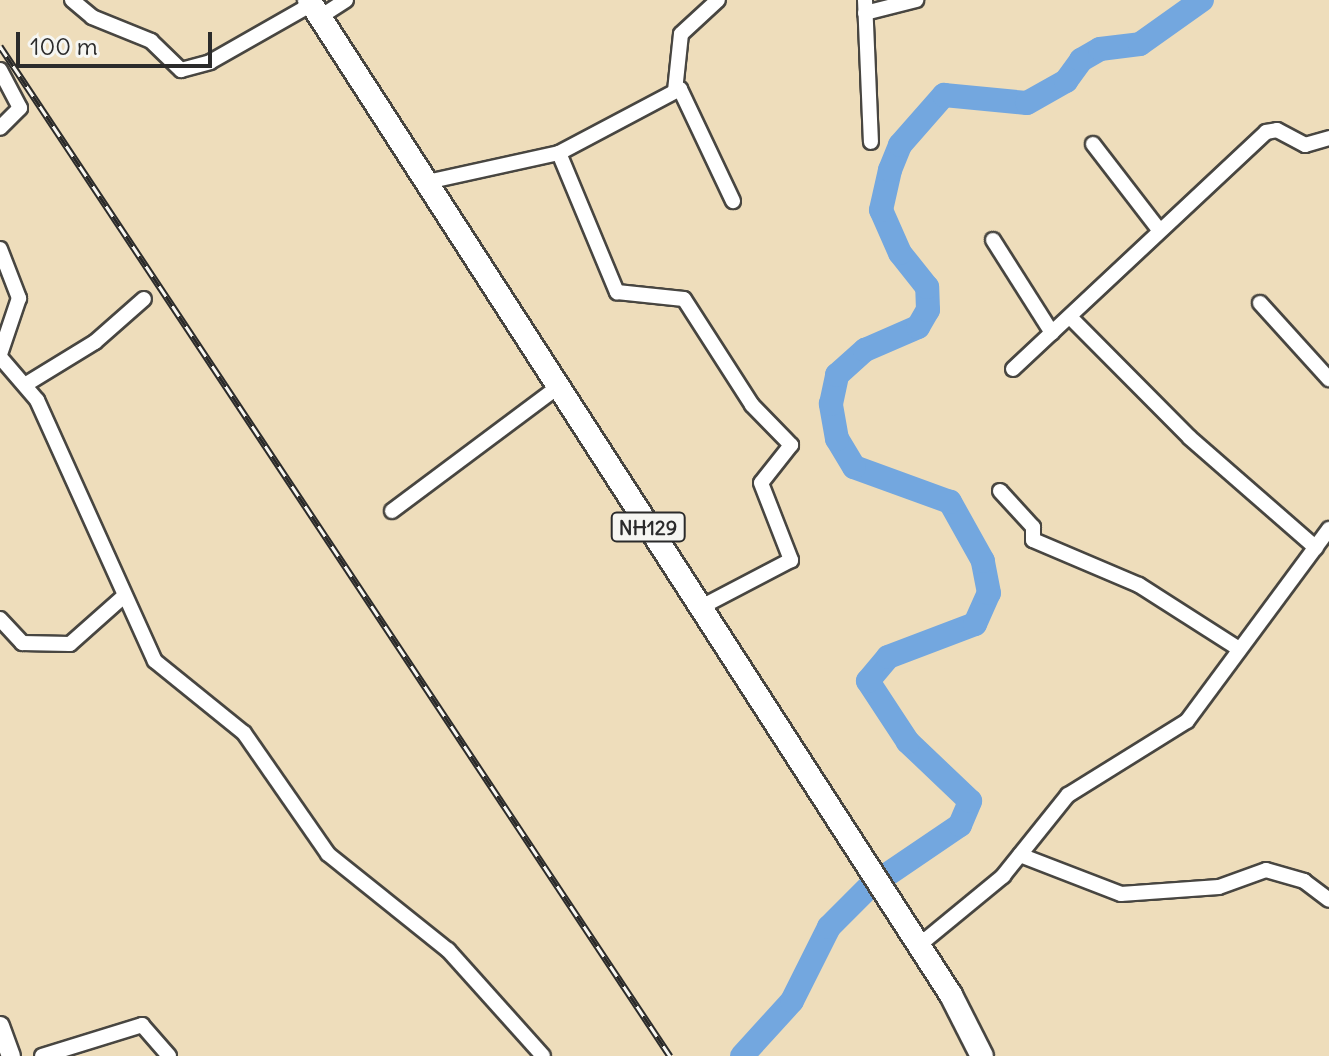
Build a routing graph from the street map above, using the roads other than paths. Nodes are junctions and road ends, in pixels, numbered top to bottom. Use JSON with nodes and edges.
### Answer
{"nodes":[{"id":1,"x":72,"y":0,"type":"edge"},
{"id":2,"x":346,"y":0,"type":"edge"},
{"id":3,"x":718,"y":0,"type":"edge"},
{"id":4,"x":916,"y":0,"type":"edge"},
{"id":5,"x":865,"y":6,"type":"edge"},
{"id":6,"x":314,"y":7,"type":"edge"},
{"id":7,"x":0,"y":70,"type":"edge"},
{"id":8,"x":675,"y":91,"type":"junction"},
{"id":9,"x":0,"y":128,"type":"edge"},
{"id":10,"x":1329,"y":138,"type":"edge"},
{"id":11,"x":871,"y":142,"type":"dead end"},
{"id":12,"x":1093,"y":144,"type":"dead end"},
{"id":13,"x":559,"y":153,"type":"junction"},
{"id":14,"x":427,"y":182,"type":"junction"},
{"id":15,"x":733,"y":201,"type":"dead end"},
{"id":16,"x":1157,"y":227,"type":"junction"},
{"id":17,"x":993,"y":240,"type":"dead end"},
{"id":18,"x":0,"y":249,"type":"edge"},
{"id":19,"x":144,"y":299,"type":"dead end"},
{"id":20,"x":1260,"y":303,"type":"dead end"},
{"id":21,"x":1070,"y":317,"type":"junction"},
{"id":22,"x":1052,"y":333,"type":"junction"},
{"id":23,"x":0,"y":355,"type":"edge"},
{"id":24,"x":1013,"y":369,"type":"dead end"},
{"id":25,"x":1329,"y":379,"type":"edge"},
{"id":26,"x":28,"y":383,"type":"junction"},
{"id":27,"x":558,"y":387,"type":"junction"},
{"id":28,"x":1000,"y":491,"type":"dead end"},
{"id":29,"x":392,"y":511,"type":"dead end"},
{"id":30,"x":1329,"y":529,"type":"edge"},
{"id":31,"x":1316,"y":548,"type":"junction"},
{"id":32,"x":123,"y":597,"type":"junction"},
{"id":33,"x":699,"y":608,"type":"junction"},
{"id":34,"x":0,"y":619,"type":"edge"},
{"id":35,"x":1239,"y":649,"type":"junction"},
{"id":36,"x":1020,"y":855,"type":"junction"},
{"id":37,"x":1329,"y":900,"type":"edge"},
{"id":38,"x":917,"y":947,"type":"junction"},
{"id":39,"x":0,"y":1026,"type":"edge"},
{"id":40,"x":11,"y":1056,"type":"edge"},
{"id":41,"x":42,"y":1056,"type":"edge"},
{"id":42,"x":169,"y":1056,"type":"edge"},
{"id":43,"x":543,"y":1056,"type":"edge"},
{"id":44,"x":982,"y":1056,"type":"edge"}],
"edges":[{"from":1,"to":6,"type":"street"},
{"from":2,"to":6,"type":"street"},
{"from":3,"to":8,"type":"street"},
{"from":4,"to":5,"type":"street"},
{"from":5,"to":11,"type":"street"},
{"from":6,"to":14,"type":"highway","number":"NH129"},
{"from":7,"to":9,"type":"street"},
{"from":8,"to":13,"type":"street"},
{"from":8,"to":15,"type":"street"},
{"from":10,"to":16,"type":"street"},
{"from":12,"to":16,"type":"street"},
{"from":13,"to":14,"type":"street"},
{"from":13,"to":33,"type":"street"},
{"from":14,"to":27,"type":"highway","number":"NH129"},
{"from":16,"to":21,"type":"street"},
{"from":17,"to":22,"type":"street"},
{"from":18,"to":23,"type":"street"},
{"from":19,"to":26,"type":"street"},
{"from":20,"to":25,"type":"street"},
{"from":21,"to":22,"type":"street"},
{"from":21,"to":31,"type":"street"},
{"from":22,"to":24,"type":"street"},
{"from":23,"to":26,"type":"street"},
{"from":26,"to":32,"type":"street"},
{"from":27,"to":29,"type":"street"},
{"from":27,"to":33,"type":"highway","number":"NH129"},
{"from":28,"to":35,"type":"street"},
{"from":30,"to":31,"type":"street"},
{"from":31,"to":35,"type":"street"},
{"from":32,"to":34,"type":"street"},
{"from":32,"to":43,"type":"street"},
{"from":33,"to":38,"type":"highway","number":"NH129"},
{"from":35,"to":36,"type":"street"},
{"from":36,"to":37,"type":"street"},
{"from":36,"to":38,"type":"street"},
{"from":38,"to":44,"type":"highway","number":"NH129"},
{"from":39,"to":40,"type":"main road"},
{"from":41,"to":42,"type":"street"}]}
